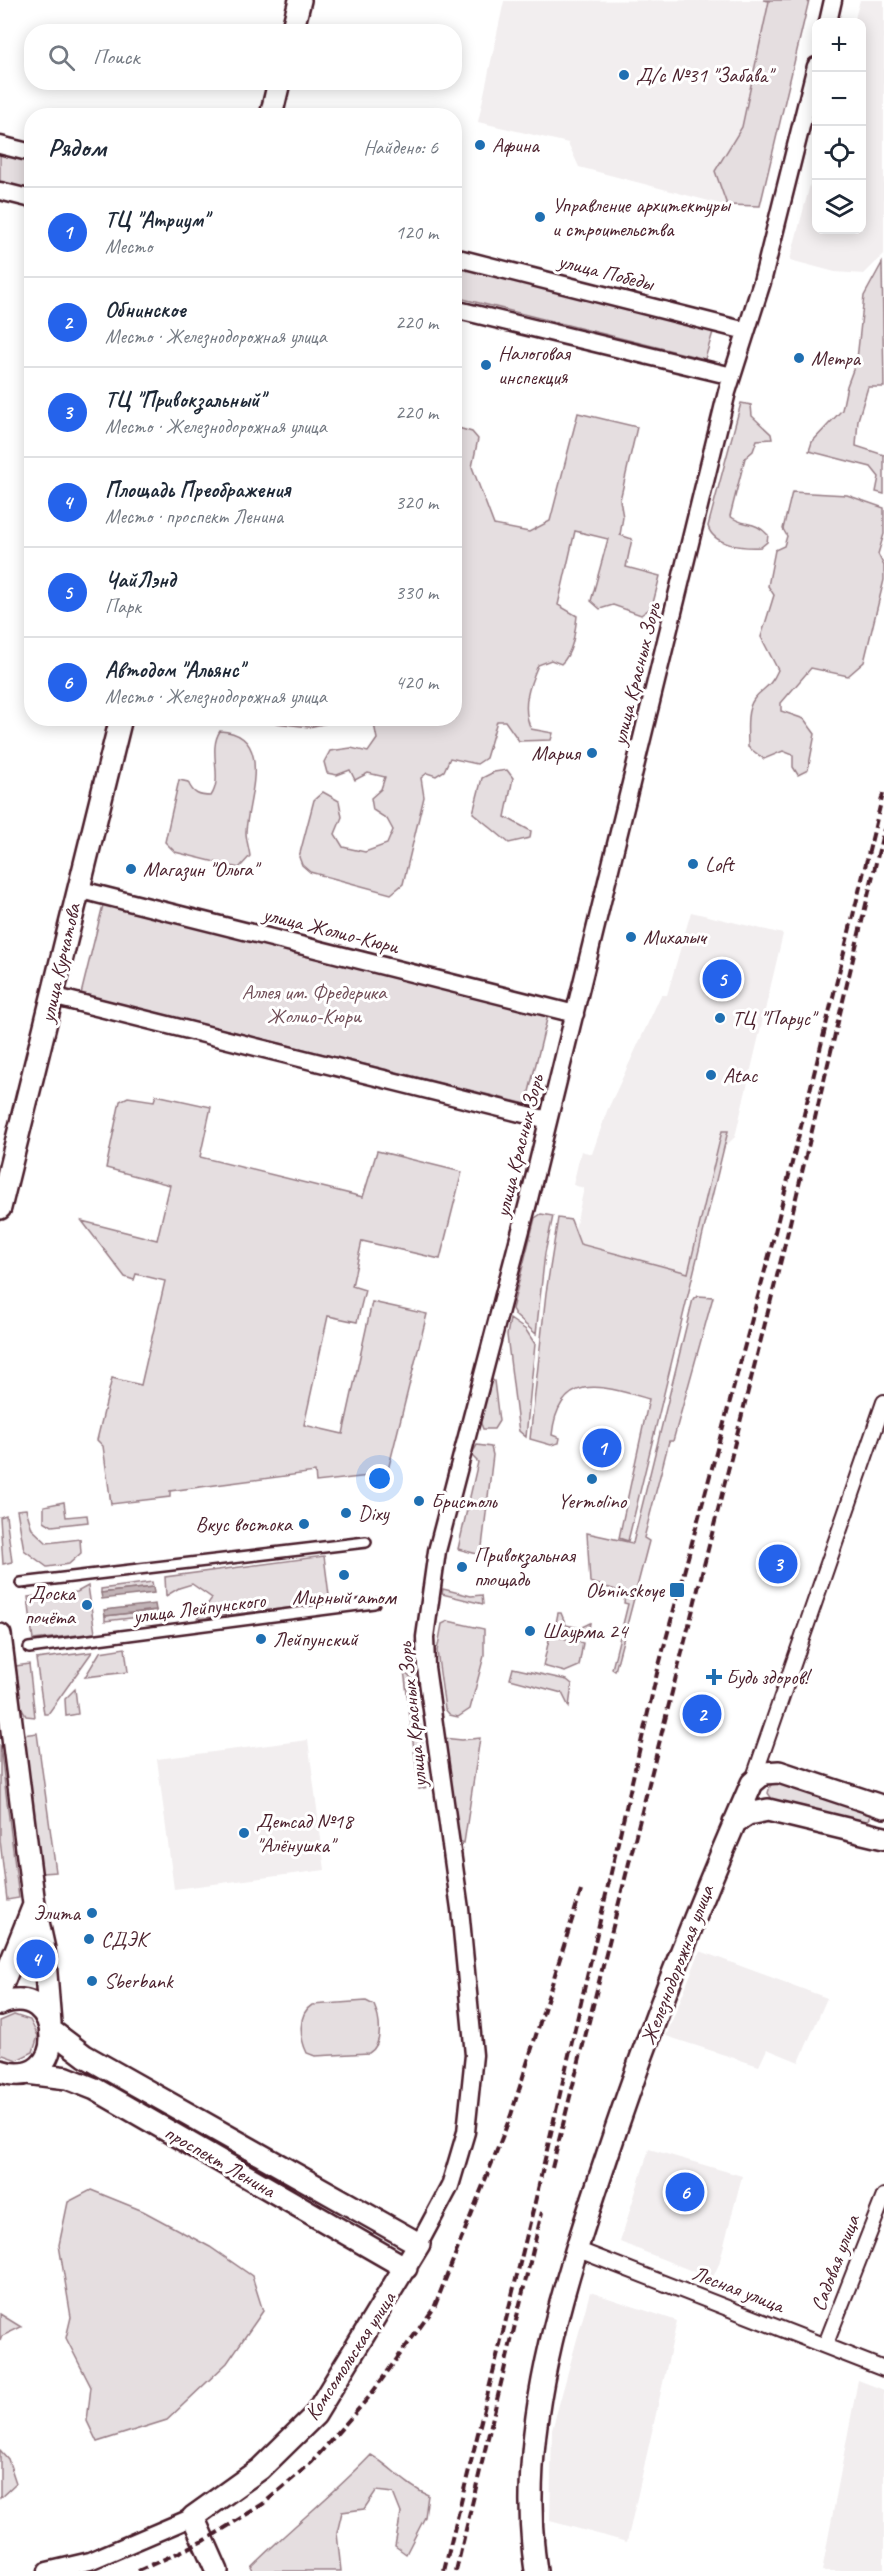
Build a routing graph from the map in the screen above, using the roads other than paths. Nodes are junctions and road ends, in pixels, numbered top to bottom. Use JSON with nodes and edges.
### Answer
{"nodes":[{"id":1,"x":300,"y":0,"type":"edge"},
{"id":2,"x":834,"y":0,"type":"edge"},
{"id":3,"x":829,"y":18,"type":"edge"},
{"id":4,"x":294,"y":24,"type":"edge"},
{"id":5,"x":814,"y":72,"type":"edge"},
{"id":6,"x":277,"y":90,"type":"edge"},
{"id":7,"x":273,"y":108,"type":"edge"},
{"id":8,"x":0,"y":145,"type":"edge"},
{"id":9,"x":24,"y":151,"type":"edge"},
{"id":10,"x":0,"y":191,"type":"edge"},
{"id":11,"x":24,"y":197,"type":"edge"},
{"id":12,"x":462,"y":259,"type":"edge"},
{"id":13,"x":462,"y":311,"type":"edge"},
{"id":14,"x":746,"y":331,"type":"junction"},
{"id":15,"x":732,"y":375,"type":"junction"},
{"id":16,"x":119,"y":726,"type":"edge"},
{"id":17,"x":77,"y":889,"type":"junction"},
{"id":18,"x":52,"y":996,"type":"junction"},
{"id":19,"x":574,"y":1014,"type":"junction"},
{"id":20,"x":548,"y":1120,"type":"junction"},
{"id":21,"x":0,"y":1208,"type":"edge"},
{"id":22,"x":884,"y":1402,"type":"edge"},
{"id":23,"x":366,"y":1542,"type":"dead end"},
{"id":24,"x":21,"y":1583,"type":"dead end"},
{"id":25,"x":374,"y":1603,"type":"dead end"},
{"id":26,"x":0,"y":1635,"type":"edge"},
{"id":27,"x":29,"y":1648,"type":"dead end"},
{"id":28,"x":765,"y":1749,"type":"junction"},
{"id":29,"x":779,"y":1772,"type":"junction"},
{"id":30,"x":752,"y":1783,"type":"junction"},
{"id":31,"x":876,"y":1803,"type":"edge"},
{"id":32,"x":768,"y":1810,"type":"junction"},
{"id":33,"x":734,"y":1823,"type":"junction"},
{"id":34,"x":874,"y":1836,"type":"edge"},
{"id":35,"x":34,"y":1904,"type":"junction"},
{"id":36,"x":0,"y":1990,"type":"edge"},
{"id":37,"x":0,"y":2004,"type":"edge"},
{"id":38,"x":51,"y":2027,"type":"junction"},
{"id":39,"x":0,"y":2071,"type":"edge"},
{"id":40,"x":27,"y":2073,"type":"junction"},
{"id":41,"x":884,"y":2196,"type":"edge"},
{"id":42,"x":419,"y":2244,"type":"junction"},
{"id":43,"x":576,"y":2249,"type":"junction"},
{"id":44,"x":406,"y":2268,"type":"junction"},
{"id":45,"x":825,"y":2346,"type":"junction"},
{"id":46,"x":884,"y":2369,"type":"edge"},
{"id":47,"x":193,"y":2517,"type":"junction"},
{"id":48,"x":531,"y":2543,"type":"junction"},
{"id":49,"x":47,"y":2571,"type":"edge"},
{"id":50,"x":217,"y":2571,"type":"edge"},
{"id":51,"x":524,"y":2571,"type":"edge"},
{"id":52,"x":536,"y":2571,"type":"edge"}],
"edges":[{"from":1,"to":4,"type":"main road"},
{"from":2,"to":3,"type":"street"},
{"from":5,"to":14,"type":"street","name":"улица Красных Зорь"},
{"from":6,"to":7,"type":"main road"},
{"from":8,"to":9,"type":"street"},
{"from":10,"to":11,"type":"street"},
{"from":12,"to":14,"type":"street","name":"улица Победы"},
{"from":13,"to":15,"type":"street"},
{"from":14,"to":15,"type":"street","name":"улица Красных Зорь"},
{"from":15,"to":19,"type":"street","name":"улица Красных Зорь"},
{"from":16,"to":17,"type":"main road","name":"улица Курчатова"},
{"from":17,"to":18,"type":"main road","name":"улица Курчатова"},
{"from":17,"to":19,"type":"street","name":"улица Жолио-Кюри"},
{"from":18,"to":20,"type":"street"},
{"from":18,"to":21,"type":"main road","name":"улица Курчатова"},
{"from":19,"to":20,"type":"street","name":"улица Красных Зорь"},
{"from":20,"to":42,"type":"street","name":"улица Красных Зорь"},
{"from":22,"to":28,"type":"street","name":"Железнодорожная улица"},
{"from":23,"to":24,"type":"street"},
{"from":25,"to":27,"type":"street","name":"улица Лейпунского"},
{"from":26,"to":35,"type":"main road"},
{"from":28,"to":29,"type":"street"},
{"from":28,"to":30,"type":"street","name":"Железнодорожная улица"},
{"from":29,"to":30,"type":"main road"},
{"from":29,"to":31,"type":"main road"},
{"from":30,"to":32,"type":"main road"},
{"from":30,"to":33,"type":"main road","name":"Железнодорожная улица"},
{"from":31,"to":34,"type":"main road"},
{"from":32,"to":33,"type":"main road"},
{"from":32,"to":34,"type":"main road"},
{"from":33,"to":43,"type":"main road","name":"Железнодорожная улица"},
{"from":35,"to":36,"type":"main road"},
{"from":35,"to":38,"type":"main road"},
{"from":37,"to":38,"type":"main road","name":"проспект Ленина"},
{"from":38,"to":40,"type":"main road"},
{"from":38,"to":42,"type":"main road","name":"проспект Ленина"},
{"from":39,"to":40,"type":"main road","name":"проспект Ленина"},
{"from":40,"to":44,"type":"main road","name":"проспект Ленина"},
{"from":41,"to":45,"type":"street","name":"Садовая улица"},
{"from":42,"to":44,"type":"main road","name":"Комсомольская улица"},
{"from":43,"to":45,"type":"street","name":"Лесная улица"},
{"from":43,"to":48,"type":"main road","name":"Железнодорожная улица"},
{"from":44,"to":47,"type":"main road","name":"Комсомольская улица"},
{"from":45,"to":46,"type":"street","name":"Лесная улица"},
{"from":47,"to":49,"type":"street","name":"Комсомольская улица"},
{"from":47,"to":50,"type":"main road"},
{"from":48,"to":51,"type":"main road"},
{"from":48,"to":52,"type":"main road"}]}
